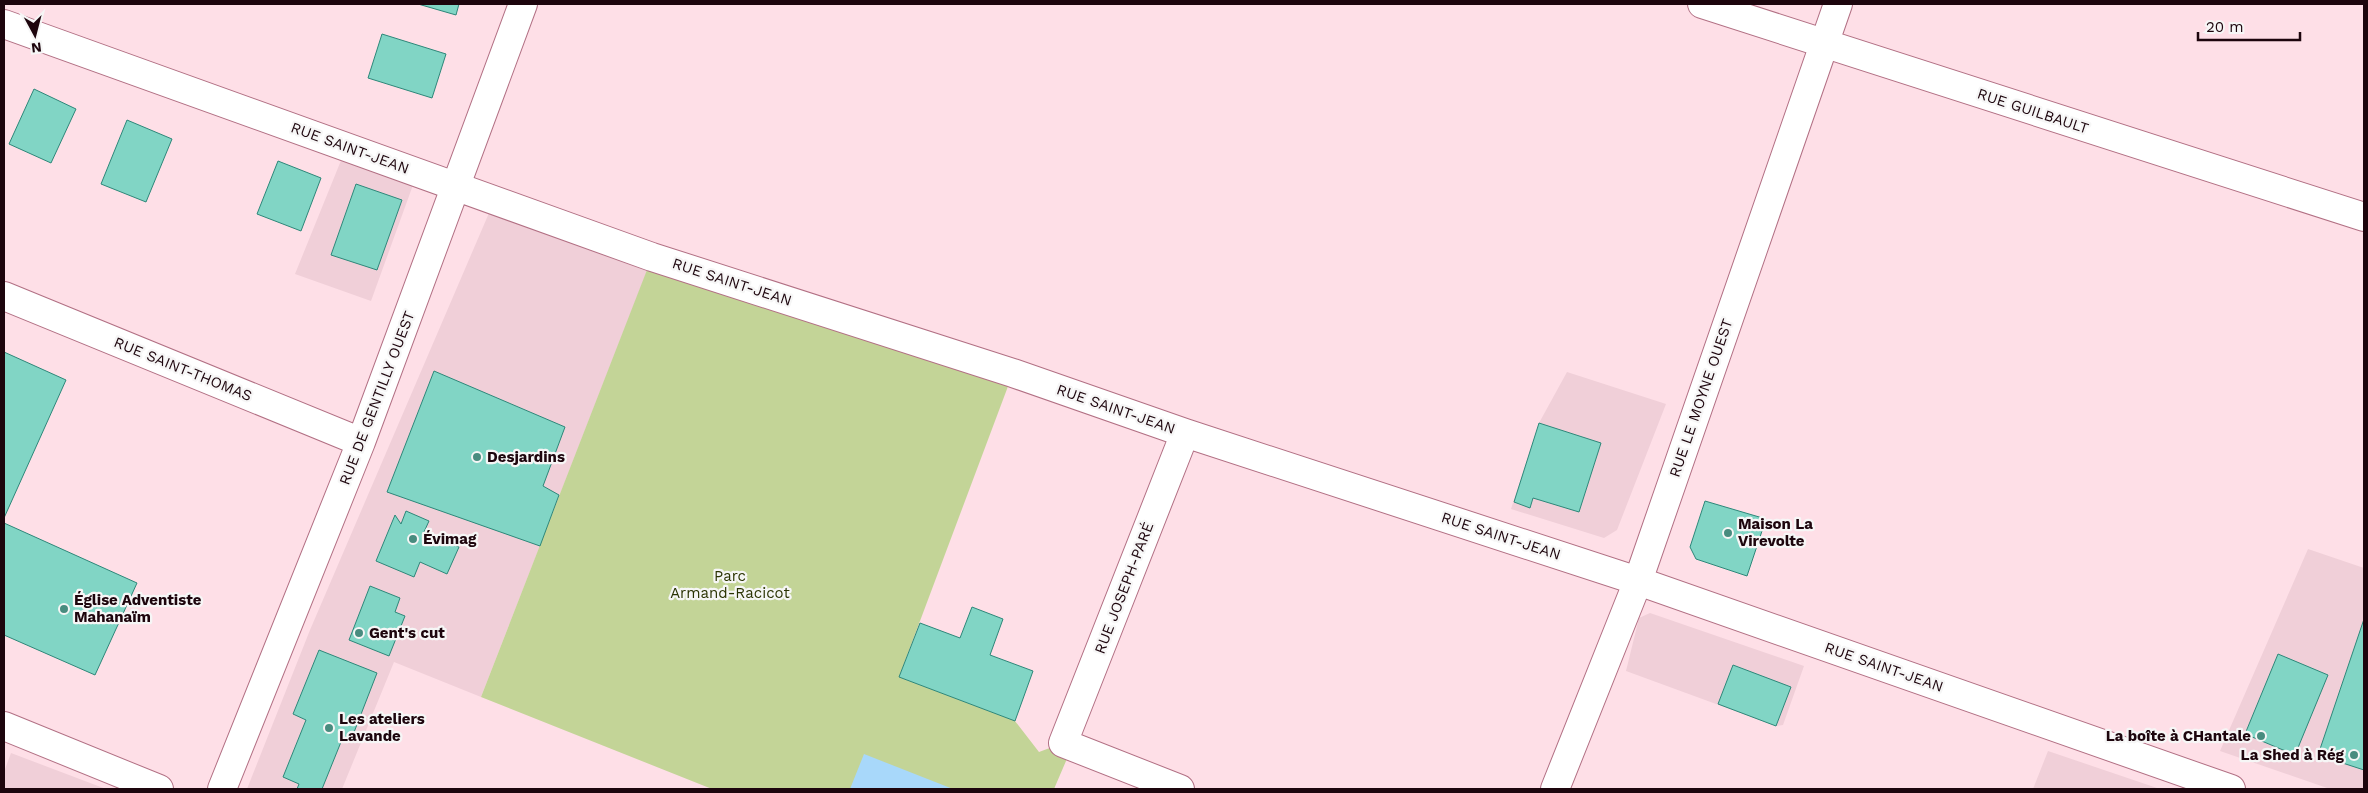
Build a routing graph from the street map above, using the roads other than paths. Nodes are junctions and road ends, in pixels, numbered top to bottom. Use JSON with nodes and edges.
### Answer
{"nodes":[{"id":1,"x":523,"y":4,"type":"edge"},
{"id":2,"x":1702,"y":4,"type":"edge"},
{"id":3,"x":1838,"y":4,"type":"edge"},
{"id":4,"x":4,"y":24,"type":"edge"},
{"id":5,"x":1824,"y":44,"type":"junction"},
{"id":6,"x":457,"y":187,"type":"junction"},
{"id":7,"x":2364,"y":217,"type":"edge"},
{"id":8,"x":4,"y":296,"type":"edge"},
{"id":9,"x":1185,"y":433,"type":"junction"},
{"id":10,"x":362,"y":442,"type":"junction"},
{"id":11,"x":1638,"y":581,"type":"junction"},
{"id":12,"x":4,"y":726,"type":"edge"},
{"id":13,"x":159,"y":789,"type":"edge"},
{"id":14,"x":222,"y":789,"type":"edge"},
{"id":15,"x":1180,"y":789,"type":"edge"},
{"id":16,"x":1554,"y":789,"type":"edge"},
{"id":17,"x":2231,"y":789,"type":"edge"}],
"edges":[{"from":1,"to":6,"type":"street","name":"RUE DE GENTILLY OUEST"},
{"from":2,"to":5,"type":"street","name":"RUE GUILBAULT"},
{"from":3,"to":5,"type":"street","name":"RUE LE MOYNE OUEST"},
{"from":4,"to":6,"type":"street","name":"RUE SAINT-JEAN"},
{"from":5,"to":7,"type":"street","name":"RUE GUILBAULT"},
{"from":5,"to":11,"type":"street","name":"RUE LE MOYNE OUEST"},
{"from":6,"to":9,"type":"street","name":"RUE SAINT-JEAN"},
{"from":6,"to":10,"type":"street","name":"RUE DE GENTILLY OUEST"},
{"from":8,"to":10,"type":"street","name":"RUE SAINT-THOMAS"},
{"from":9,"to":11,"type":"street","name":"RUE SAINT-JEAN"},
{"from":9,"to":15,"type":"street","name":"RUE JOSEPH-PARÉ"},
{"from":10,"to":14,"type":"street","name":"RUE DE GENTILLY OUEST"},
{"from":11,"to":16,"type":"street","name":"RUE LE MOYNE OUEST"},
{"from":11,"to":17,"type":"street","name":"RUE SAINT-JEAN"},
{"from":12,"to":13,"type":"street"}]}
